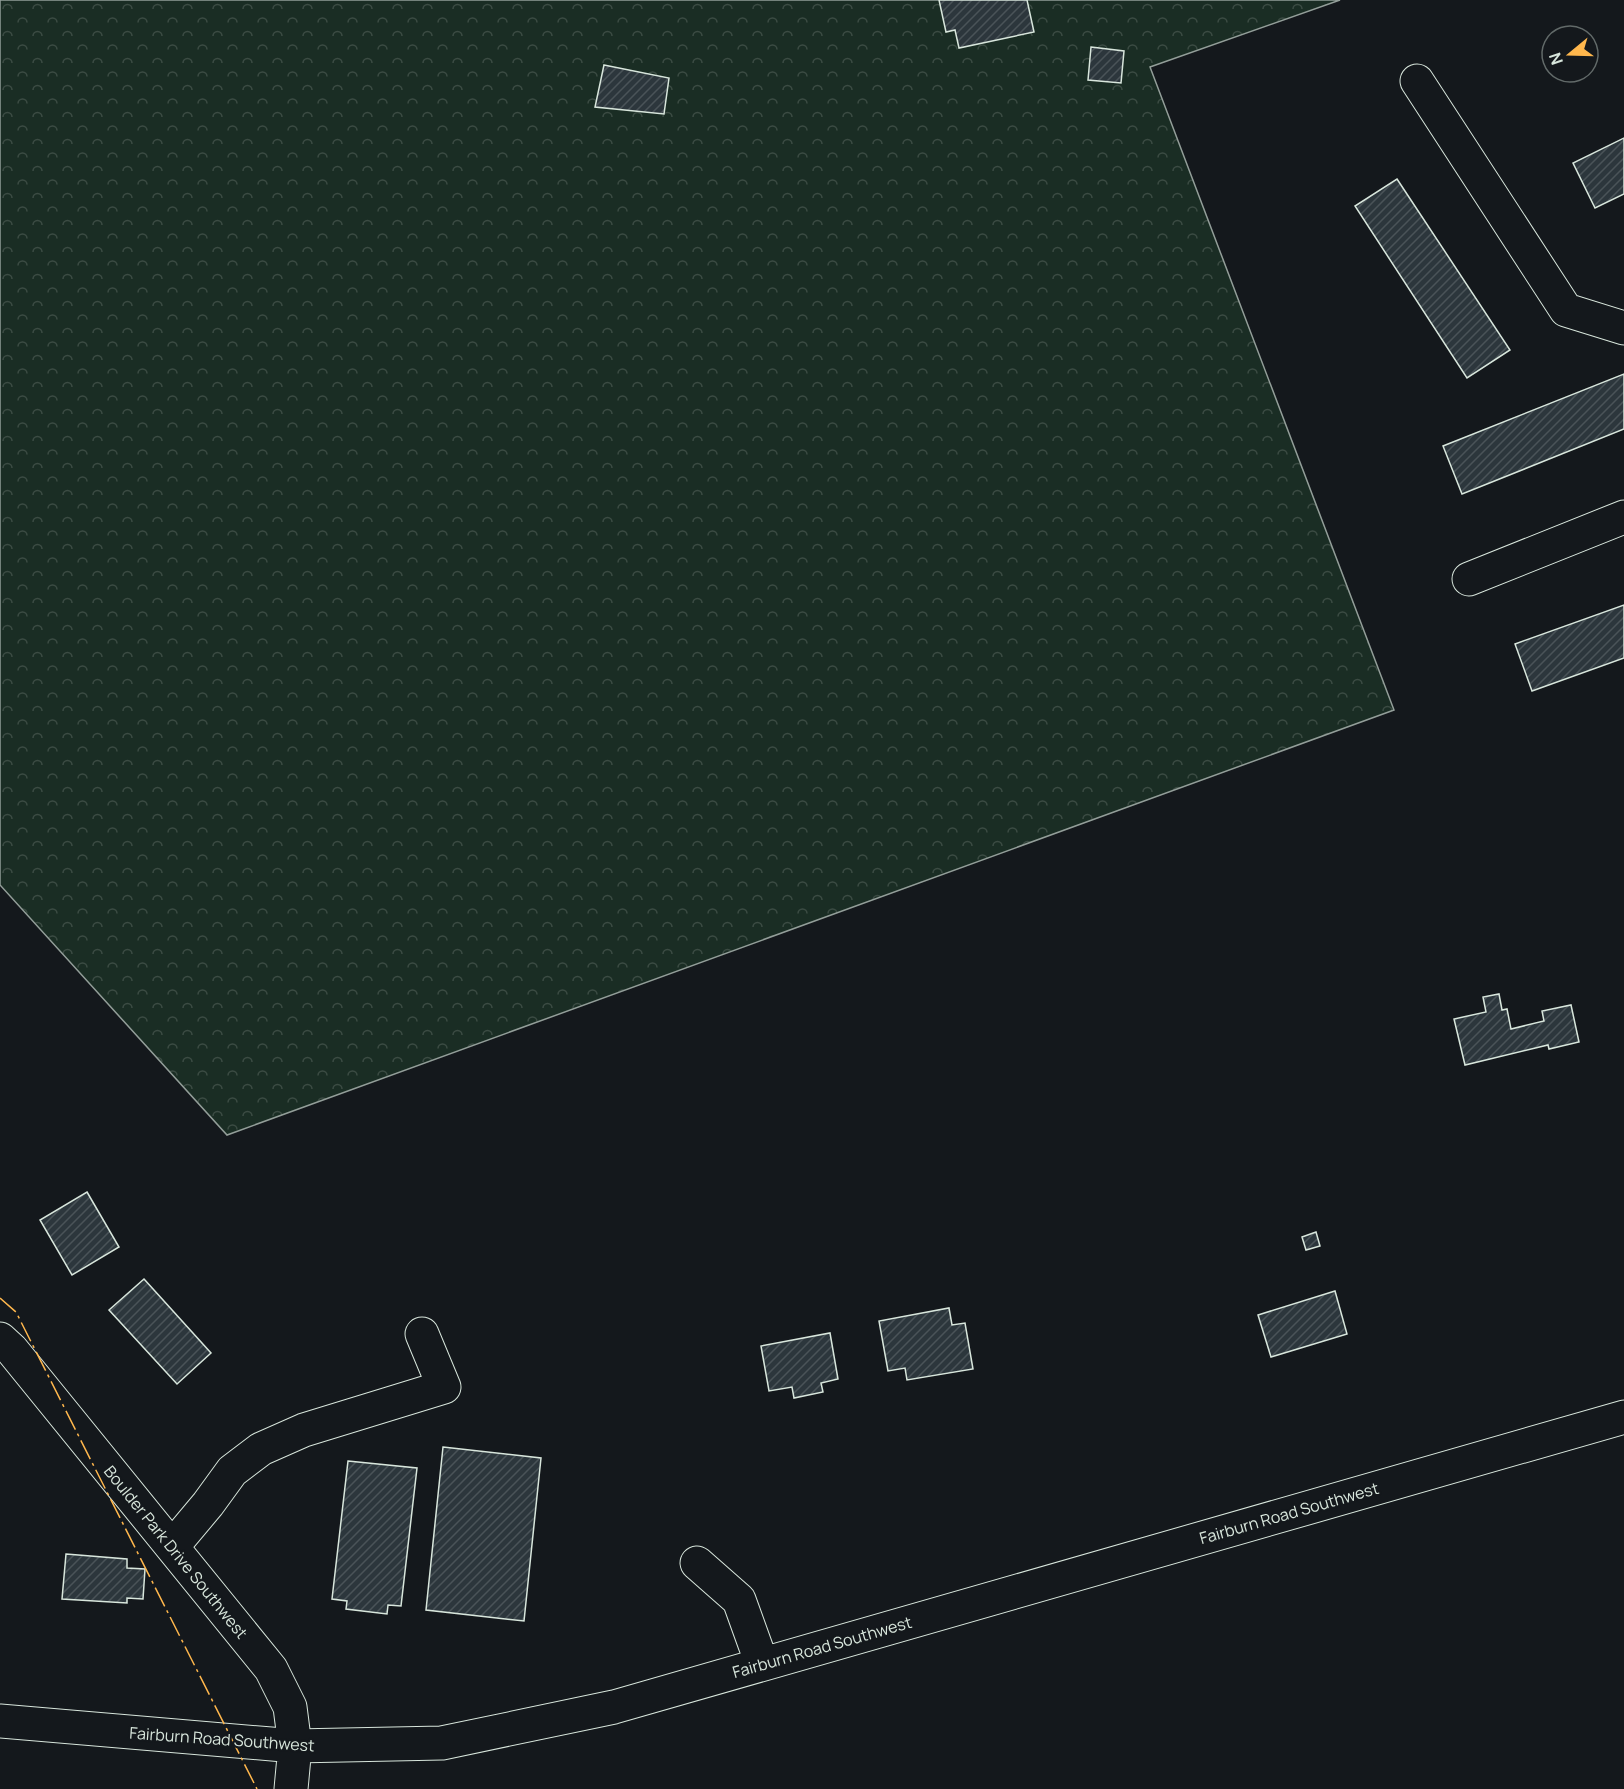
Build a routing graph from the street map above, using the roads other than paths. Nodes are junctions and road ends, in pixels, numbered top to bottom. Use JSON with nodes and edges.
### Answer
{"nodes":[{"id":1,"x":1417,"y":81,"type":"dead end"},
{"id":2,"x":1624,"y":328,"type":"edge"},
{"id":3,"x":1624,"y":517,"type":"edge"},
{"id":4,"x":1469,"y":579,"type":"dead end"},
{"id":5,"x":422,"y":1334,"type":"dead end"},
{"id":6,"x":0,"y":1339,"type":"edge"},
{"id":7,"x":1624,"y":1417,"type":"edge"},
{"id":8,"x":172,"y":1547,"type":"junction"},
{"id":9,"x":697,"y":1563,"type":"dead end"},
{"id":10,"x":762,"y":1664,"type":"junction"},
{"id":11,"x":0,"y":1721,"type":"edge"},
{"id":12,"x":295,"y":1746,"type":"junction"},
{"id":13,"x":291,"y":1789,"type":"edge"}],
"edges":[{"from":1,"to":2,"type":"street"},
{"from":3,"to":4,"type":"street"},
{"from":5,"to":8,"type":"street"},
{"from":6,"to":8,"type":"street","name":"Boulder Park Drive Southwest"},
{"from":7,"to":10,"type":"street","name":"Fairburn Road Southwest"},
{"from":8,"to":12,"type":"street","name":"Boulder Park Drive Southwest"},
{"from":9,"to":10,"type":"street"},
{"from":10,"to":12,"type":"street","name":"Fairburn Road Southwest"},
{"from":11,"to":12,"type":"street","name":"Fairburn Road Southwest"},
{"from":12,"to":13,"type":"street","name":"Boulder Park Drive Southwest"}]}
